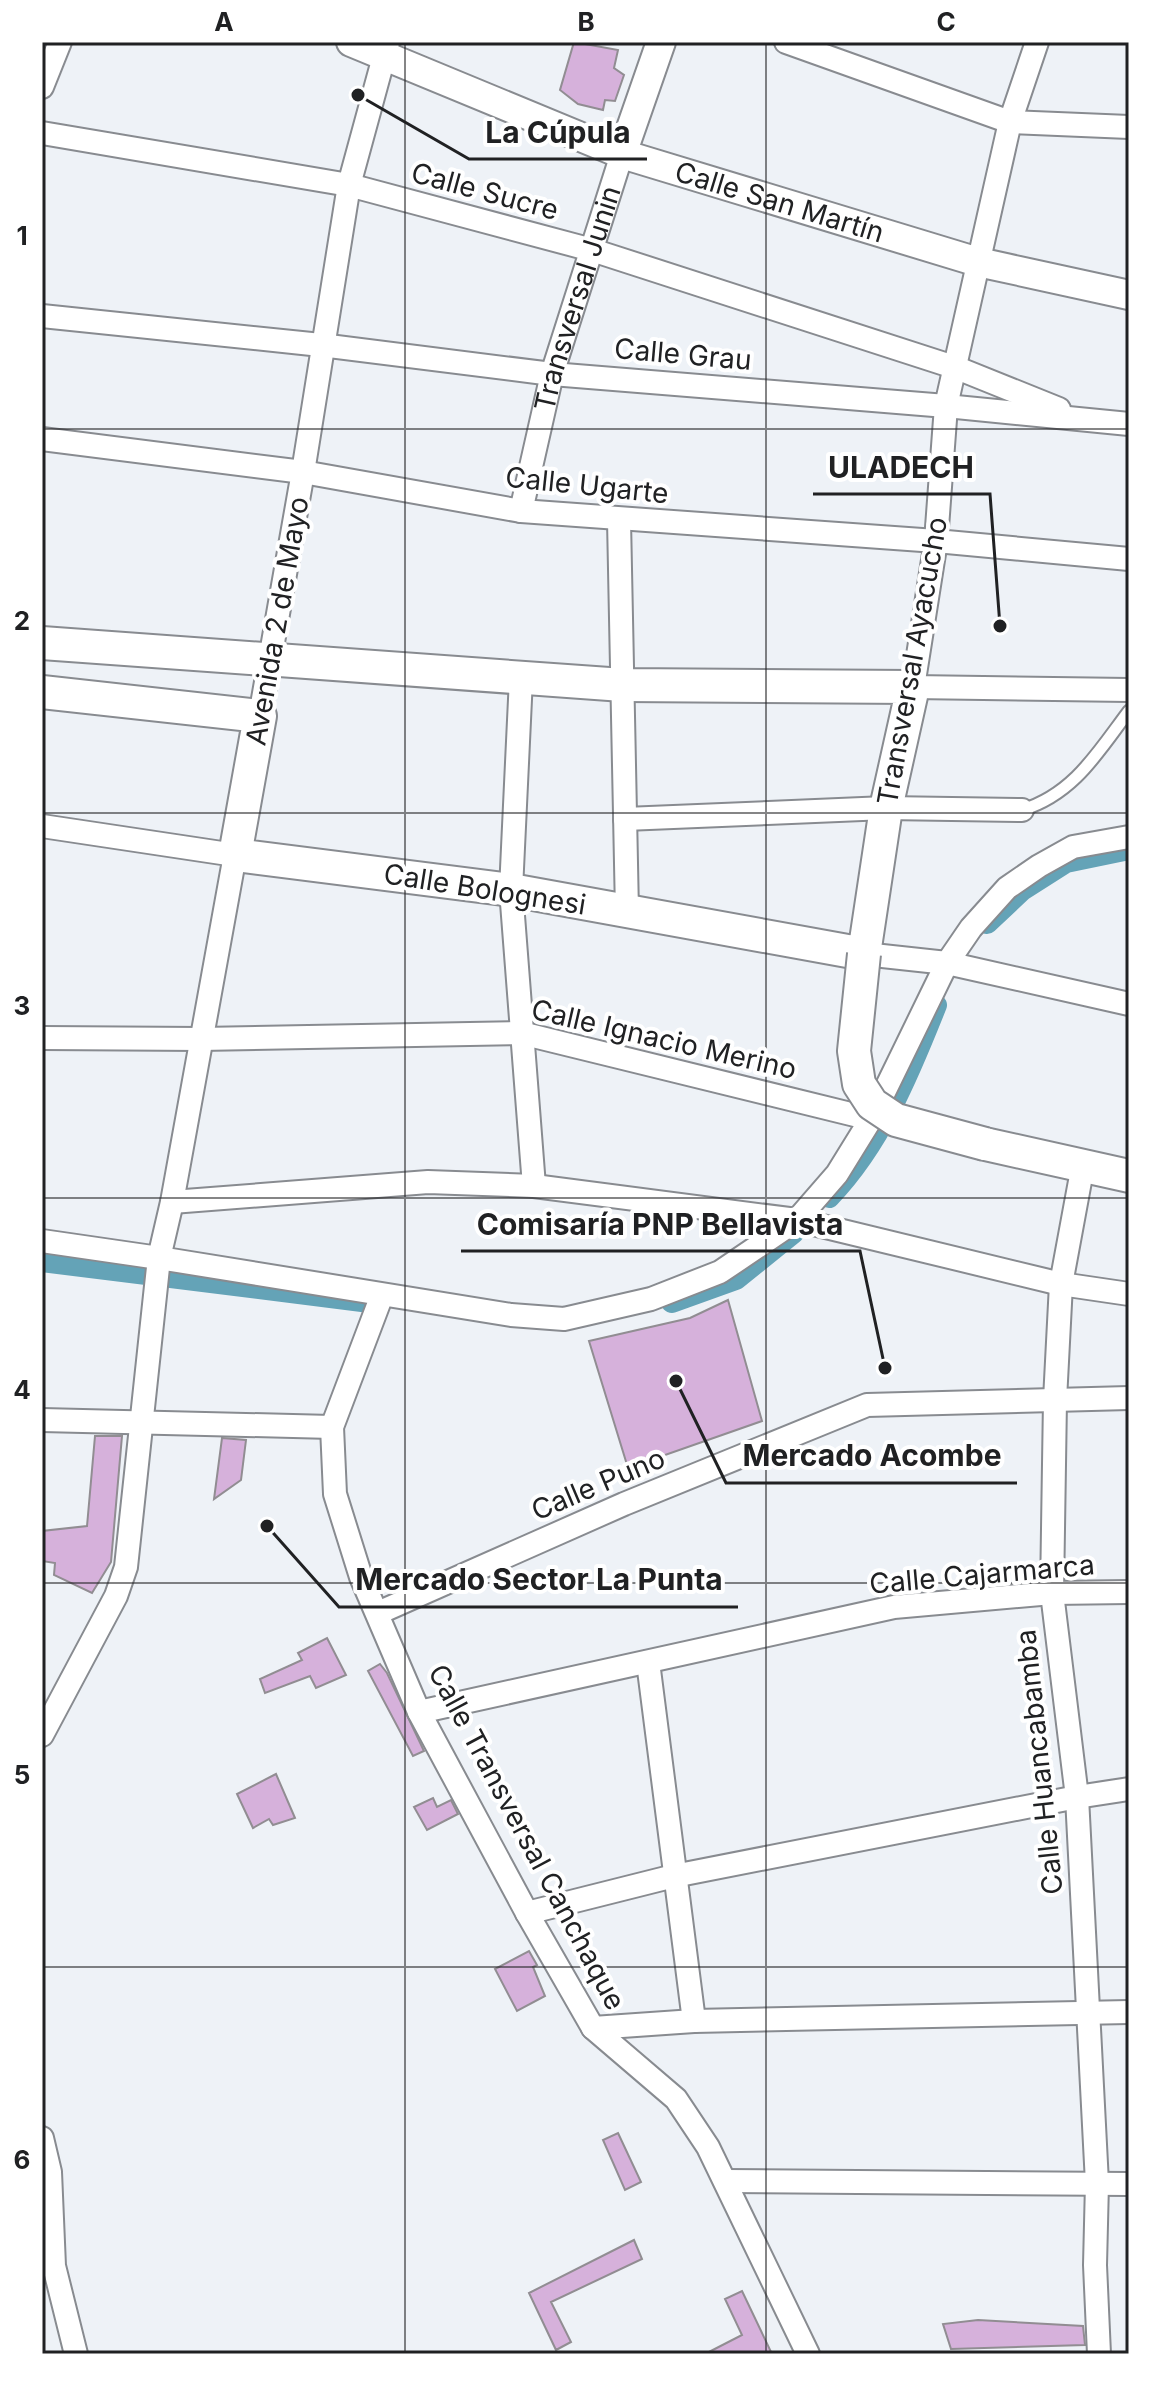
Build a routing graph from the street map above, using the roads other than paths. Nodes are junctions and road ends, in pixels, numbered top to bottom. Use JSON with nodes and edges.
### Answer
{"nodes":[{"id":1,"x":60,"y":42,"type":"edge"},
{"id":2,"x":351,"y":42,"type":"edge"},
{"id":3,"x":661,"y":42,"type":"edge"},
{"id":4,"x":786,"y":42,"type":"edge"},
{"id":5,"x":1037,"y":42,"type":"edge"},
{"id":6,"x":387,"y":49,"type":"edge"},
{"id":7,"x":42,"y":87,"type":"edge"},
{"id":8,"x":1010,"y":122,"type":"junction"},
{"id":9,"x":1129,"y":127,"type":"edge"},
{"id":10,"x":42,"y":133,"type":"edge"},
{"id":11,"x":622,"y":154,"type":"junction"},
{"id":12,"x":349,"y":185,"type":"junction"},
{"id":13,"x":592,"y":250,"type":"junction"},
{"id":14,"x":978,"y":262,"type":"junction"},
{"id":15,"x":1129,"y":295,"type":"edge"},
{"id":16,"x":42,"y":316,"type":"edge"},
{"id":17,"x":321,"y":345,"type":"junction"},
{"id":18,"x":957,"y":368,"type":"junction"},
{"id":19,"x":552,"y":374,"type":"junction"},
{"id":20,"x":946,"y":406,"type":"junction"},
{"id":21,"x":1082,"y":418,"type":"junction"},
{"id":22,"x":1129,"y":424,"type":"edge"},
{"id":23,"x":42,"y":439,"type":"edge"},
{"id":24,"x":303,"y":472,"type":"junction"},
{"id":25,"x":521,"y":511,"type":"junction"},
{"id":26,"x":619,"y":520,"type":"junction"},
{"id":27,"x":936,"y":541,"type":"junction"},
{"id":28,"x":1129,"y":559,"type":"edge"},
{"id":29,"x":42,"y":643,"type":"edge"},
{"id":30,"x":270,"y":660,"type":"junction"},
{"id":31,"x":521,"y":678,"type":"junction"},
{"id":32,"x":623,"y":685,"type":"junction"},
{"id":33,"x":913,"y":687,"type":"junction"},
{"id":34,"x":1129,"y":690,"type":"edge"},
{"id":35,"x":42,"y":692,"type":"edge"},
{"id":36,"x":1129,"y":711,"type":"edge"},
{"id":37,"x":260,"y":716,"type":"junction"},
{"id":38,"x":886,"y":808,"type":"junction"},
{"id":39,"x":1022,"y":810,"type":"joint"},
{"id":40,"x":625,"y":819,"type":"junction"},
{"id":41,"x":42,"y":826,"type":"edge"},
{"id":42,"x":1129,"y":837,"type":"edge"},
{"id":43,"x":235,"y":855,"type":"junction"},
{"id":44,"x":511,"y":890,"type":"junction"},
{"id":45,"x":627,"y":912,"type":"junction"},
{"id":46,"x":864,"y":954,"type":"junction"},
{"id":47,"x":937,"y":962,"type":"junction"},
{"id":48,"x":1129,"y":1004,"type":"edge"},
{"id":49,"x":521,"y":1033,"type":"junction"},
{"id":50,"x":42,"y":1038,"type":"edge"},
{"id":51,"x":201,"y":1039,"type":"junction"},
{"id":52,"x":871,"y":1119,"type":"junction"},
{"id":53,"x":1083,"y":1165,"type":"junction"},
{"id":54,"x":1129,"y":1176,"type":"edge"},
{"id":55,"x":534,"y":1186,"type":"junction"},
{"id":56,"x":172,"y":1202,"type":"junction"},
{"id":57,"x":797,"y":1220,"type":"junction"},
{"id":58,"x":42,"y":1241,"type":"edge"},
{"id":59,"x":159,"y":1260,"type":"junction"},
{"id":60,"x":1061,"y":1284,"type":"junction"},
{"id":61,"x":1129,"y":1294,"type":"edge"},
{"id":62,"x":382,"y":1295,"type":"junction"},
{"id":63,"x":1129,"y":1398,"type":"edge"},
{"id":64,"x":1055,"y":1400,"type":"junction"},
{"id":65,"x":42,"y":1420,"type":"edge"},
{"id":66,"x":142,"y":1422,"type":"junction"},
{"id":67,"x":332,"y":1427,"type":"junction"},
{"id":68,"x":1129,"y":1592,"type":"edge"},
{"id":69,"x":1052,"y":1593,"type":"junction"},
{"id":70,"x":378,"y":1613,"type":"junction"},
{"id":71,"x":648,"y":1662,"type":"junction"},
{"id":72,"x":419,"y":1712,"type":"junction"},
{"id":73,"x":42,"y":1735,"type":"edge"},
{"id":74,"x":1129,"y":1789,"type":"edge"},
{"id":75,"x":1077,"y":1797,"type":"junction"},
{"id":76,"x":674,"y":1876,"type":"junction"},
{"id":77,"x":527,"y":1913,"type":"junction"},
{"id":78,"x":1129,"y":2012,"type":"edge"},
{"id":79,"x":1089,"y":2013,"type":"junction"},
{"id":80,"x":694,"y":2021,"type":"junction"},
{"id":81,"x":593,"y":2028,"type":"junction"},
{"id":82,"x":42,"y":2138,"type":"edge"},
{"id":83,"x":725,"y":2181,"type":"junction"},
{"id":84,"x":1097,"y":2183,"type":"junction"},
{"id":85,"x":1129,"y":2184,"type":"edge"},
{"id":86,"x":48,"y":2272,"type":"edge"},
{"id":87,"x":76,"y":2354,"type":"edge"},
{"id":88,"x":808,"y":2354,"type":"edge"},
{"id":89,"x":1099,"y":2354,"type":"edge"}],
"edges":[{"from":1,"to":7,"type":"street"},
{"from":2,"to":6,"type":"street","name":"Calle San Martín"},
{"from":3,"to":11,"type":"street","name":"Transversal Junin"},
{"from":4,"to":8,"type":"street"},
{"from":5,"to":8,"type":"street","name":"Transversal Ayacucho"},
{"from":6,"to":11,"type":"street","name":"Calle San Martín"},
{"from":6,"to":12,"type":"street","name":"Avenida 2 de Mayo"},
{"from":8,"to":9,"type":"street"},
{"from":8,"to":14,"type":"street","name":"Transversal Ayacucho"},
{"from":10,"to":12,"type":"street","name":"Calle Sucre"},
{"from":11,"to":13,"type":"street","name":"Transversal Junin"},
{"from":11,"to":14,"type":"street","name":"Calle San Martín"},
{"from":12,"to":13,"type":"street","name":"Calle Sucre"},
{"from":12,"to":17,"type":"street","name":"Avenida 2 de Mayo"},
{"from":13,"to":18,"type":"street","name":"Calle Sucre"},
{"from":13,"to":19,"type":"street","name":"Transversal Junin"},
{"from":14,"to":15,"type":"street","name":"Calle San Martín"},
{"from":14,"to":18,"type":"street","name":"Transversal Ayacucho"},
{"from":16,"to":17,"type":"street","name":"Calle Grau"},
{"from":17,"to":19,"type":"street","name":"Calle Grau"},
{"from":17,"to":24,"type":"street","name":"Avenida 2 de Mayo"},
{"from":18,"to":20,"type":"street","name":"Transversal Ayacucho"},
{"from":18,"to":21,"type":"street","name":"Calle Sucre"},
{"from":19,"to":20,"type":"street","name":"Calle Grau"},
{"from":19,"to":25,"type":"street","name":"Transversal Junin"},
{"from":20,"to":21,"type":"street","name":"Calle Grau"},
{"from":20,"to":27,"type":"street","name":"Transversal Ayacucho"},
{"from":21,"to":22,"type":"street"},
{"from":23,"to":24,"type":"street","name":"Calle Ugarte"},
{"from":24,"to":25,"type":"street","name":"Calle Ugarte"},
{"from":24,"to":30,"type":"street","name":"Avenida 2 de Mayo"},
{"from":25,"to":26,"type":"street","name":"Calle Ugarte"},
{"from":26,"to":27,"type":"street","name":"Calle Ugarte"},
{"from":26,"to":32,"type":"street"},
{"from":27,"to":28,"type":"street","name":"Calle Ugarte"},
{"from":27,"to":33,"type":"street","name":"Transversal Ayacucho"},
{"from":29,"to":30,"type":"main road"},
{"from":30,"to":31,"type":"main road"},
{"from":30,"to":37,"type":"street","name":"Avenida 2 de Mayo"},
{"from":31,"to":32,"type":"main road"},
{"from":31,"to":44,"type":"street"},
{"from":32,"to":33,"type":"main road"},
{"from":32,"to":40,"type":"street"},
{"from":33,"to":34,"type":"street"},
{"from":33,"to":38,"type":"main road","name":"Transversal Ayacucho"},
{"from":35,"to":37,"type":"main road"},
{"from":36,"to":39,"type":"lane"},
{"from":37,"to":43,"type":"main road","name":"Avenida 2 de Mayo"},
{"from":38,"to":39,"type":"street"},
{"from":38,"to":40,"type":"street"},
{"from":38,"to":46,"type":"main road","name":"Transversal Ayacucho"},
{"from":40,"to":45,"type":"street"},
{"from":41,"to":43,"type":"street","name":"Calle Bolognesi"},
{"from":42,"to":47,"type":"street"},
{"from":43,"to":44,"type":"main road","name":"Calle Bolognesi"},
{"from":43,"to":51,"type":"street","name":"Avenida 2 de Mayo"},
{"from":44,"to":45,"type":"main road","name":"Calle Bolognesi"},
{"from":44,"to":49,"type":"street"},
{"from":45,"to":46,"type":"main road","name":"Calle Bolognesi"},
{"from":46,"to":47,"type":"street","name":"Calle Bolognesi"},
{"from":46,"to":53,"type":"main road","name":"Transversal Ayacucho","bridge":true},
{"from":47,"to":48,"type":"street","name":"Calle Bolognesi"},
{"from":47,"to":52,"type":"street"},
{"from":49,"to":51,"type":"street","name":"Calle Ignacio Merino"},
{"from":49,"to":52,"type":"street","name":"Calle Ignacio Merino"},
{"from":49,"to":55,"type":"street"},
{"from":50,"to":51,"type":"street","name":"Calle Ignacio Merino"},
{"from":51,"to":56,"type":"street","name":"Avenida 2 de Mayo"},
{"from":52,"to":57,"type":"street"},
{"from":53,"to":54,"type":"main road","name":"Transversal Ayacucho"},
{"from":53,"to":60,"type":"street","name":"Calle Huancabamba"},
{"from":55,"to":56,"type":"street"},
{"from":55,"to":57,"type":"street"},
{"from":56,"to":59,"type":"street","name":"Avenida 2 de Mayo"},
{"from":57,"to":60,"type":"street"},
{"from":57,"to":62,"type":"street"},
{"from":58,"to":59,"type":"street"},
{"from":59,"to":62,"type":"street"},
{"from":59,"to":66,"type":"street","name":"Avenida 2 de Mayo"},
{"from":60,"to":61,"type":"street"},
{"from":60,"to":64,"type":"street","name":"Calle Huancabamba"},
{"from":62,"to":67,"type":"street"},
{"from":63,"to":64,"type":"street","name":"Calle Puno"},
{"from":64,"to":69,"type":"street","name":"Calle Huancabamba"},
{"from":64,"to":70,"type":"street","name":"Calle Puno"},
{"from":65,"to":66,"type":"street"},
{"from":66,"to":67,"type":"street"},
{"from":66,"to":73,"type":"street","name":"Avenida 2 de Mayo"},
{"from":67,"to":70,"type":"street","name":"Calle Transversal Canchaque"},
{"from":68,"to":69,"type":"street","name":"Calle Cajarmarca"},
{"from":69,"to":71,"type":"street","name":"Calle Cajarmarca"},
{"from":69,"to":75,"type":"street","name":"Calle Huancabamba"},
{"from":70,"to":72,"type":"street","name":"Calle Transversal Canchaque"},
{"from":71,"to":72,"type":"street","name":"Calle Cajarmarca"},
{"from":71,"to":76,"type":"street"},
{"from":72,"to":77,"type":"street","name":"Calle Transversal Canchaque"},
{"from":74,"to":75,"type":"street"},
{"from":75,"to":76,"type":"street"},
{"from":75,"to":79,"type":"street","name":"Calle Huancabamba"},
{"from":76,"to":77,"type":"street"},
{"from":76,"to":80,"type":"street"},
{"from":77,"to":81,"type":"street","name":"Calle Transversal Canchaque"},
{"from":78,"to":79,"type":"street"},
{"from":79,"to":80,"type":"street"},
{"from":79,"to":84,"type":"street","name":"Calle Huancabamba"},
{"from":80,"to":81,"type":"street"},
{"from":81,"to":83,"type":"street","name":"Calle Transversal Canchaque"},
{"from":82,"to":86,"type":"street"},
{"from":83,"to":84,"type":"street"},
{"from":83,"to":88,"type":"street","name":"Calle Transversal Canchaque"},
{"from":84,"to":85,"type":"street"},
{"from":84,"to":89,"type":"street","name":"Calle Huancabamba"},
{"from":86,"to":87,"type":"street"}]}
